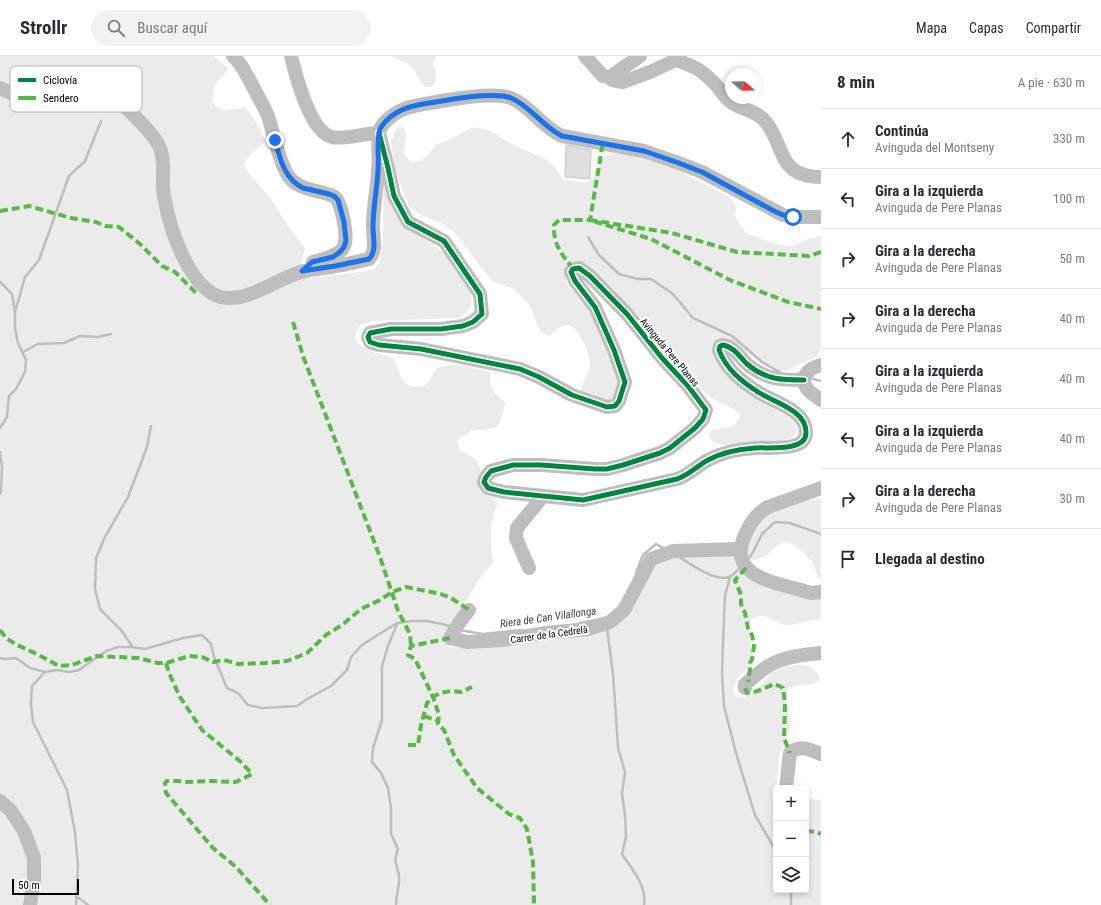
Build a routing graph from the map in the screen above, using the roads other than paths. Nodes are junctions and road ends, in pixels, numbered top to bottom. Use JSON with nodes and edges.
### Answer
{"nodes":[{"id":1,"x":233,"y":56,"type":"edge"},
{"id":2,"x":291,"y":56,"type":"edge"},
{"id":3,"x":585,"y":56,"type":"edge"},
{"id":4,"x":640,"y":56,"type":"edge"},
{"id":5,"x":610,"y":77,"type":"junction"},
{"id":6,"x":0,"y":88,"type":"edge"},
{"id":7,"x":10,"y":93,"type":"edge"},
{"id":8,"x":129,"y":112,"type":"edge"},
{"id":9,"x":379,"y":133,"type":"junction"},
{"id":10,"x":821,"y":177,"type":"edge"},
{"id":11,"x":821,"y":217,"type":"edge"},
{"id":12,"x":302,"y":271,"type":"junction"},
{"id":13,"x":821,"y":365,"type":"edge"},
{"id":14,"x":804,"y":380,"type":"junction"},
{"id":15,"x":821,"y":400,"type":"edge"},
{"id":16,"x":821,"y":488,"type":"edge"},
{"id":17,"x":543,"y":496,"type":"junction"},
{"id":18,"x":740,"y":549,"type":"junction"},
{"id":19,"x":529,"y":568,"type":"dead end"},
{"id":20,"x":821,"y":592,"type":"edge"},
{"id":21,"x":469,"y":610,"type":"dead end"},
{"id":22,"x":821,"y":654,"type":"edge"},
{"id":23,"x":745,"y":688,"type":"dead end"},
{"id":24,"x":821,"y":754,"type":"edge"},
{"id":25,"x":786,"y":785,"type":"edge"},
{"id":26,"x":0,"y":801,"type":"edge"},
{"id":27,"x":30,"y":905,"type":"edge"}],
"edges":[{"from":1,"to":12,"type":"street"},
{"from":2,"to":9,"type":"street"},
{"from":3,"to":5,"type":"street"},
{"from":4,"to":5,"type":"street"},
{"from":5,"to":10,"type":"street"},
{"from":6,"to":7,"type":"street"},
{"from":8,"to":12,"type":"street"},
{"from":9,"to":11,"type":"street"},
{"from":9,"to":12,"type":"street"},
{"from":9,"to":17,"type":"street","name":"Avinguda Pere Planas"},
{"from":13,"to":14,"type":"street"},
{"from":14,"to":15,"type":"street"},
{"from":14,"to":17,"type":"street","name":"Avinguda Pere Planas"},
{"from":16,"to":18,"type":"street"},
{"from":17,"to":19,"type":"street"},
{"from":18,"to":20,"type":"street"},
{"from":18,"to":21,"type":"street","name":"Carrer de la Cedrelà"},
{"from":22,"to":23,"type":"street"},
{"from":24,"to":25,"type":"street"},
{"from":26,"to":27,"type":"street"}]}
